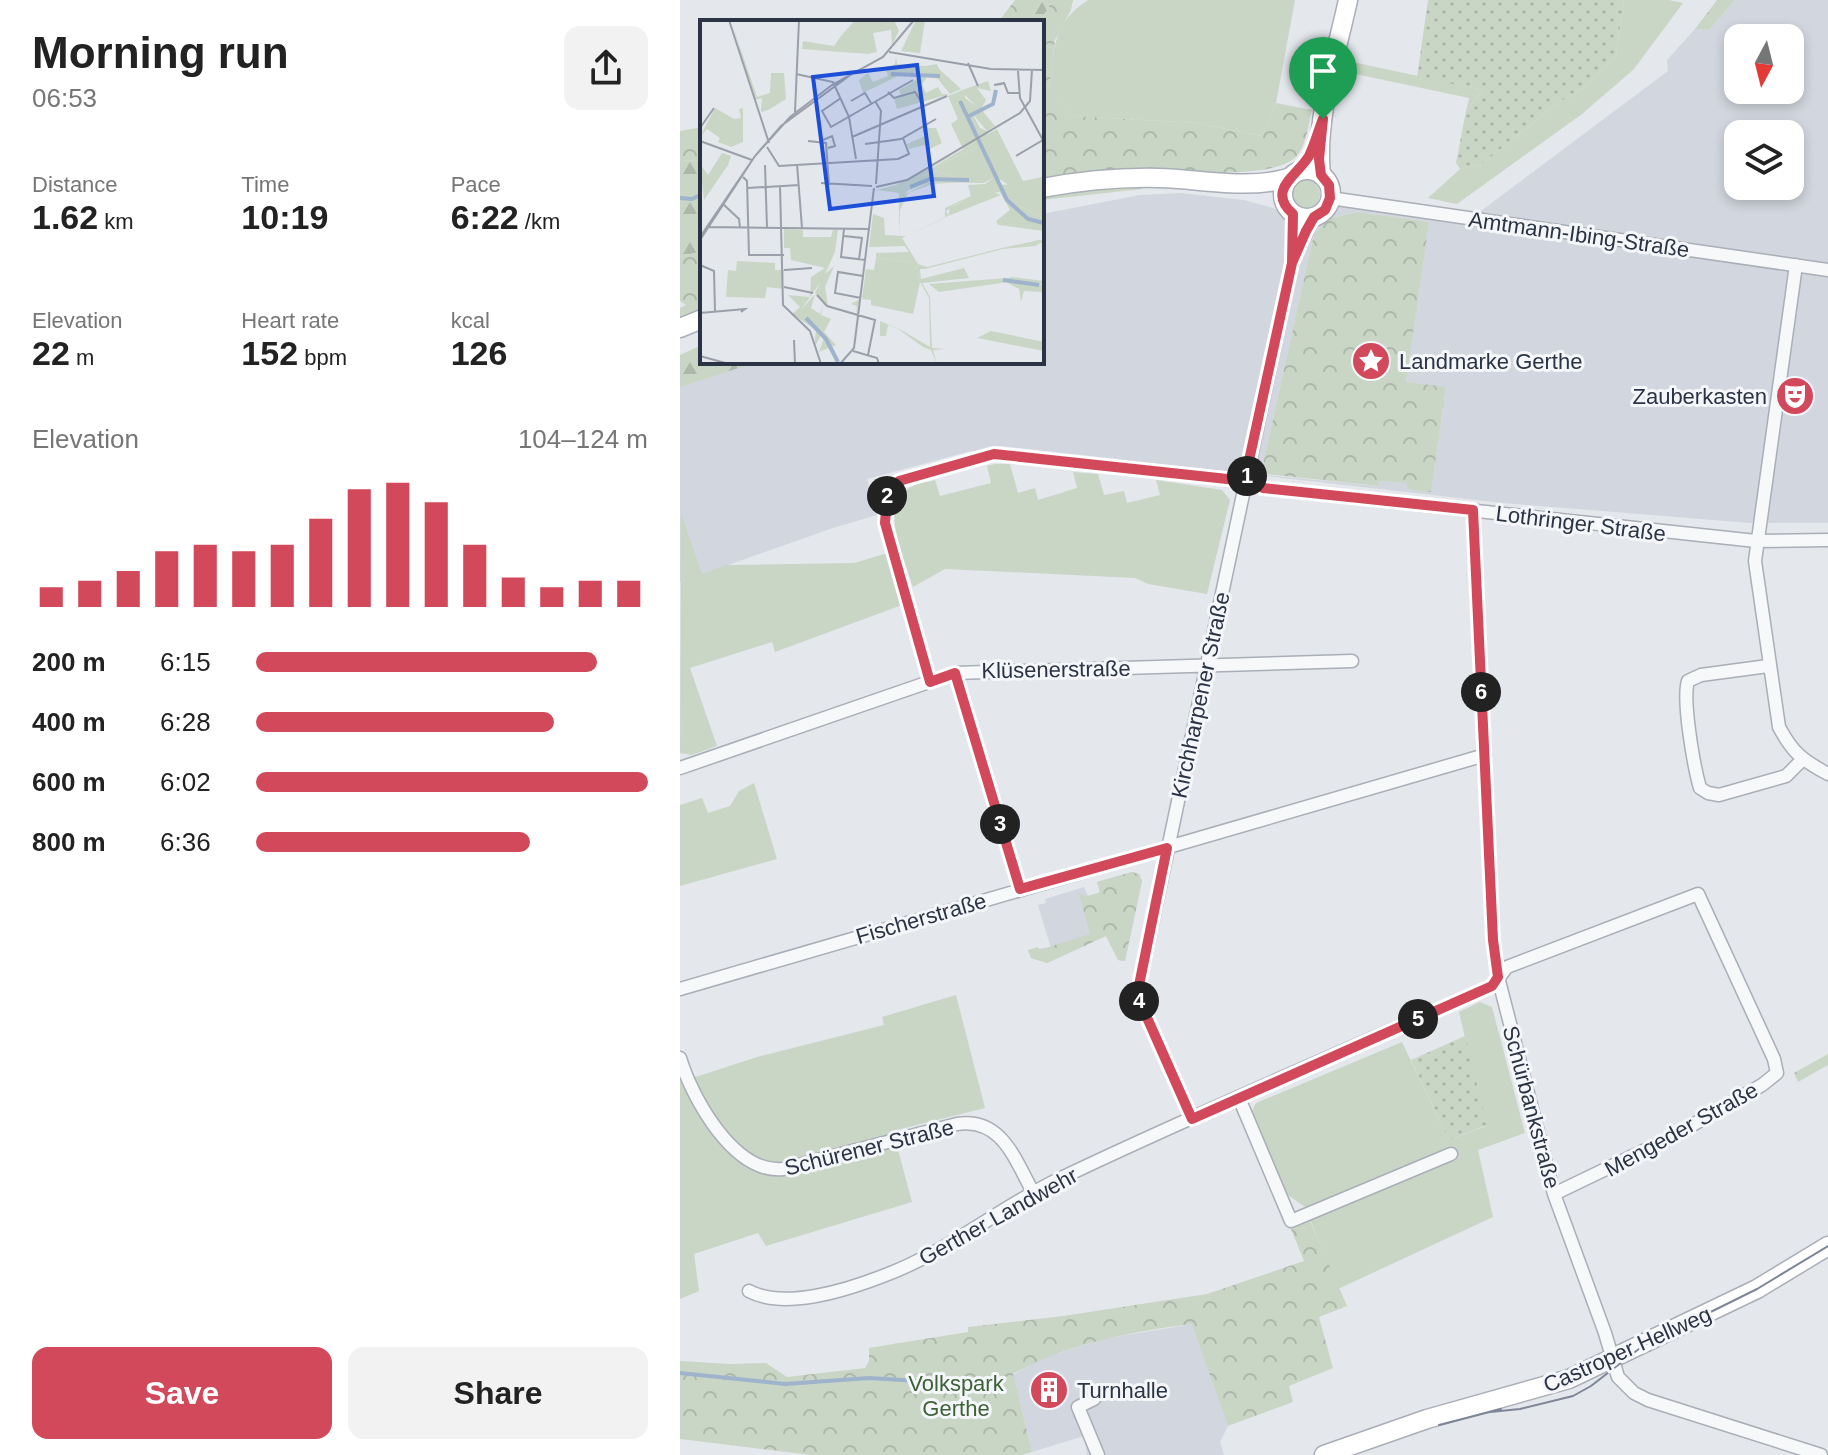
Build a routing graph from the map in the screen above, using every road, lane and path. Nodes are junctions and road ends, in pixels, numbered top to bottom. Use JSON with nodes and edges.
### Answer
{"nodes":[{"id":1,"x":1348,"y":0,"type":"edge"},
{"id":2,"x":1323,"y":119,"type":"junction"},
{"id":3,"x":1293,"y":175,"type":"junction"},
{"id":4,"x":1321,"y":175,"type":"junction"},
{"id":5,"x":1225,"y":182,"type":"junction"},
{"id":6,"x":1044,"y":188,"type":"edge"},
{"id":7,"x":1330,"y":198,"type":"junction"},
{"id":8,"x":1289,"y":210,"type":"junction"},
{"id":9,"x":1314,"y":217,"type":"junction"},
{"id":10,"x":1292,"y":263,"type":"junction"},
{"id":11,"x":1796,"y":265,"type":"junction"},
{"id":12,"x":1828,"y":270,"type":"edge"},
{"id":13,"x":700,"y":320,"type":"edge"},
{"id":14,"x":680,"y":328,"type":"edge"},
{"id":15,"x":1246,"y":481,"type":"junction"},
{"id":16,"x":1473,"y":510,"type":"junction"},
{"id":17,"x":1828,"y":540,"type":"edge"},
{"id":18,"x":1756,"y":541,"type":"junction"},
{"id":19,"x":1352,"y":661,"type":"dead end"},
{"id":20,"x":1207,"y":665,"type":"junction"},
{"id":21,"x":1768,"y":666,"type":"junction"},
{"id":22,"x":955,"y":673,"type":"junction"},
{"id":23,"x":930,"y":682,"type":"junction"},
{"id":24,"x":1485,"y":755,"type":"junction"},
{"id":25,"x":1802,"y":760,"type":"junction"},
{"id":26,"x":680,"y":768,"type":"edge"},
{"id":27,"x":1828,"y":774,"type":"edge"},
{"id":28,"x":1167,"y":848,"type":"junction"},
{"id":29,"x":1020,"y":889,"type":"junction"},
{"id":30,"x":1498,"y":977,"type":"junction"},
{"id":31,"x":680,"y":989,"type":"edge"},
{"id":32,"x":680,"y":1058,"type":"edge"},
{"id":33,"x":1239,"y":1098,"type":"junction"},
{"id":34,"x":1192,"y":1119,"type":"junction"},
{"id":35,"x":1451,"y":1154,"type":"dead end"},
{"id":36,"x":1033,"y":1192,"type":"junction"},
{"id":37,"x":1554,"y":1194,"type":"junction"},
{"id":38,"x":1828,"y":1246,"type":"edge"},
{"id":39,"x":749,"y":1291,"type":"dead end"},
{"id":40,"x":1613,"y":1359,"type":"junction"},
{"id":41,"x":1094,"y":1399,"type":"dead end"},
{"id":42,"x":1098,"y":1455,"type":"edge"},
{"id":43,"x":1324,"y":1455,"type":"edge"},
{"id":44,"x":1821,"y":1455,"type":"edge"}],
"edges":[{"from":1,"to":2,"type":"street"},
{"from":2,"to":3,"type":"street"},
{"from":2,"to":4,"type":"street"},
{"from":3,"to":4,"type":"street"},
{"from":3,"to":5,"type":"street"},
{"from":3,"to":8,"type":"street"},
{"from":4,"to":7,"type":"street"},
{"from":5,"to":6,"type":"street"},
{"from":5,"to":8,"type":"street"},
{"from":7,"to":9,"type":"street"},
{"from":7,"to":11,"type":"street","name":"Amtmann-Ibing-Straße"},
{"from":8,"to":9,"type":"street"},
{"from":8,"to":10,"type":"street","name":"Kirchharpener Straße"},
{"from":9,"to":10,"type":"street","name":"Kirchharpener Straße"},
{"from":10,"to":15,"type":"street","name":"Kirchharpener Straße"},
{"from":11,"to":12,"type":"street","name":"Amtmann-Ibing-Straße"},
{"from":11,"to":18,"type":"street"},
{"from":13,"to":14,"type":"street"},
{"from":15,"to":16,"type":"street","name":"Lothringer Straße"},
{"from":15,"to":20,"type":"street","name":"Kirchharpener Straße"},
{"from":15,"to":23,"type":"street","name":"Lothringer Straße"},
{"from":16,"to":18,"type":"street","name":"Lothringer Straße"},
{"from":16,"to":24,"type":"street","name":"Schürbankstraße"},
{"from":17,"to":18,"type":"street","name":"Lothringer Straße"},
{"from":18,"to":21,"type":"street"},
{"from":19,"to":20,"type":"street","name":"Klüsenerstraße"},
{"from":20,"to":22,"type":"street","name":"Klüsenerstraße"},
{"from":20,"to":28,"type":"street","name":"Kirchharpener Straße"},
{"from":21,"to":25,"type":"street"},
{"from":21,"to":25,"type":"street"},
{"from":22,"to":23,"type":"street","name":"Klüsenerstraße"},
{"from":22,"to":29,"type":"street"},
{"from":23,"to":26,"type":"street","name":"Klüsenerstraße"},
{"from":24,"to":28,"type":"street","name":"Fischerstraße"},
{"from":24,"to":30,"type":"street","name":"Schürbankstraße"},
{"from":25,"to":27,"type":"street"},
{"from":28,"to":29,"type":"street","name":"Fischerstraße"},
{"from":28,"to":34,"type":"street","name":"Kirchharpener Straße"},
{"from":29,"to":31,"type":"street","name":"Fischerstraße"},
{"from":30,"to":33,"type":"street","name":"Gerther Landwehr"},
{"from":30,"to":37,"type":"street","name":"Schürbankstraße"},
{"from":30,"to":37,"type":"street","name":"Mengeder Straße"},
{"from":32,"to":36,"type":"street","name":"Schürener Straße"},
{"from":33,"to":34,"type":"street","name":"Gerther Landwehr"},
{"from":33,"to":35,"type":"street"},
{"from":34,"to":36,"type":"street","name":"Gerther Landwehr"},
{"from":36,"to":39,"type":"street","name":"Gerther Landwehr"},
{"from":37,"to":40,"type":"street","name":"Schürbankstraße"},
{"from":38,"to":40,"type":"street","name":"Castroper Hellweg"},
{"from":40,"to":43,"type":"street","name":"Castroper Hellweg"},
{"from":40,"to":44,"type":"street","name":"Schürbankstraße"},
{"from":41,"to":42,"type":"street"}]}
